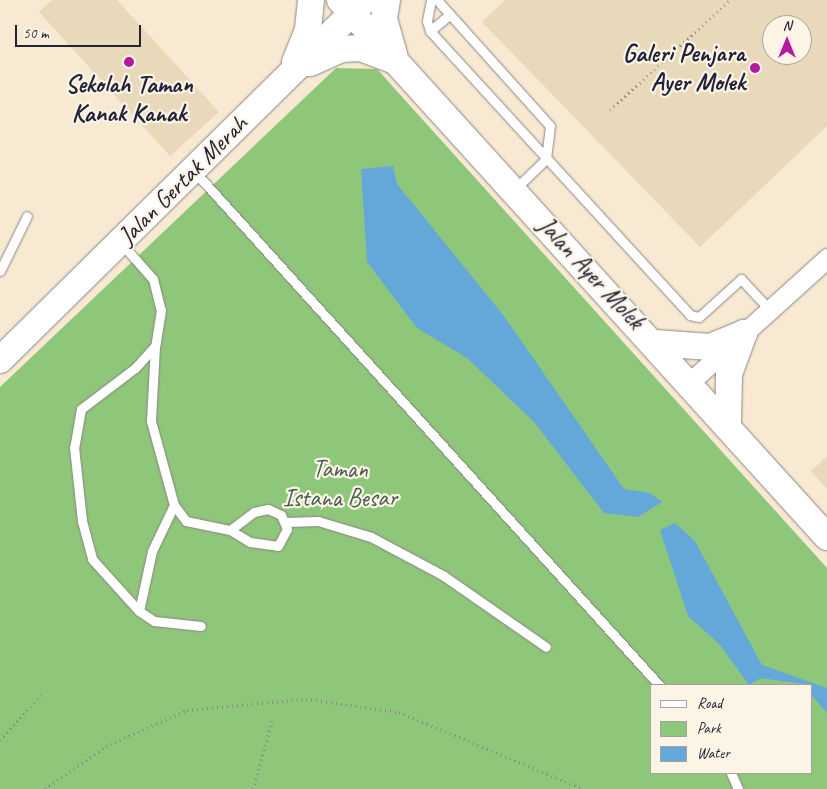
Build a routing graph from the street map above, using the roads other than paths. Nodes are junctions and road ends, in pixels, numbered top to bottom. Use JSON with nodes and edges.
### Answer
{"nodes":[{"id":1,"x":311,"y":0,"type":"edge"},
{"id":2,"x":387,"y":0,"type":"edge"},
{"id":3,"x":431,"y":0,"type":"edge"},
{"id":4,"x":437,"y":0,"type":"edge"},
{"id":5,"x":352,"y":4,"type":"edge"},
{"id":6,"x":450,"y":14,"type":"junction"},
{"id":7,"x":430,"y":32,"type":"junction"},
{"id":8,"x":396,"y":61,"type":"junction"},
{"id":9,"x":291,"y":72,"type":"junction"},
{"id":10,"x":546,"y":159,"type":"junction"},
{"id":11,"x":194,"y":171,"type":"junction"},
{"id":12,"x":514,"y":190,"type":"junction"},
{"id":13,"x":27,"y":216,"type":"dead end"},
{"id":14,"x":120,"y":242,"type":"junction"},
{"id":15,"x":827,"y":258,"type":"edge"},
{"id":16,"x":0,"y":271,"type":"edge"},
{"id":17,"x":770,"y":310,"type":"junction"},
{"id":18,"x":744,"y":333,"type":"junction"},
{"id":19,"x":655,"y":343,"type":"junction"},
{"id":20,"x":155,"y":346,"type":"junction"},
{"id":21,"x":0,"y":360,"type":"edge"},
{"id":22,"x":690,"y":382,"type":"junction"},
{"id":23,"x":728,"y":423,"type":"junction"},
{"id":24,"x":174,"y":505,"type":"junction"},
{"id":25,"x":286,"y":522,"type":"junction"},
{"id":26,"x":230,"y":530,"type":"junction"},
{"id":27,"x":827,"y":537,"type":"edge"},
{"id":28,"x":140,"y":611,"type":"junction"},
{"id":29,"x":201,"y":626,"type":"dead end"},
{"id":30,"x":546,"y":648,"type":"dead end"},
{"id":31,"x":658,"y":684,"type":"edge"},
{"id":32,"x":731,"y":774,"type":"edge"},
{"id":33,"x":738,"y":789,"type":"edge"}],
"edges":[{"from":1,"to":9,"type":"main road"},
{"from":2,"to":8,"type":"main road"},
{"from":3,"to":7,"type":"lane"},
{"from":4,"to":6,"type":"lane"},
{"from":5,"to":8,"type":"main road","name":"Jalan Ayer Molek"},
{"from":5,"to":9,"type":"main road","name":"Jalan Gertak Merah"},
{"from":6,"to":7,"type":"lane"},
{"from":6,"to":10,"type":"lane"},
{"from":7,"to":10,"type":"lane"},
{"from":8,"to":9,"type":"main road"},
{"from":8,"to":12,"type":"main road","name":"Jalan Ayer Molek"},
{"from":9,"to":11,"type":"main road","name":"Jalan Gertak Merah"},
{"from":10,"to":12,"type":"lane"},
{"from":10,"to":17,"type":"lane"},
{"from":11,"to":14,"type":"main road","name":"Jalan Gertak Merah"},
{"from":11,"to":31,"type":"lane"},
{"from":12,"to":19,"type":"main road","name":"Jalan Ayer Molek"},
{"from":13,"to":16,"type":"lane"},
{"from":14,"to":20,"type":"lane"},
{"from":14,"to":21,"type":"main road","name":"Jalan Gertak Merah"},
{"from":15,"to":17,"type":"street"},
{"from":17,"to":18,"type":"street"},
{"from":18,"to":19,"type":"main road"},
{"from":18,"to":22,"type":"street"},
{"from":18,"to":23,"type":"main road"},
{"from":19,"to":22,"type":"main road","name":"Jalan Ayer Molek"},
{"from":20,"to":24,"type":"lane"},
{"from":20,"to":28,"type":"lane"},
{"from":22,"to":23,"type":"main road","name":"Jalan Ayer Molek"},
{"from":23,"to":27,"type":"main road","name":"Jalan Ayer Molek"},
{"from":24,"to":26,"type":"lane"},
{"from":24,"to":28,"type":"lane"},
{"from":25,"to":26,"type":"lane"},
{"from":25,"to":26,"type":"lane"},
{"from":25,"to":30,"type":"lane"},
{"from":28,"to":29,"type":"lane"},
{"from":32,"to":33,"type":"lane"}]}
